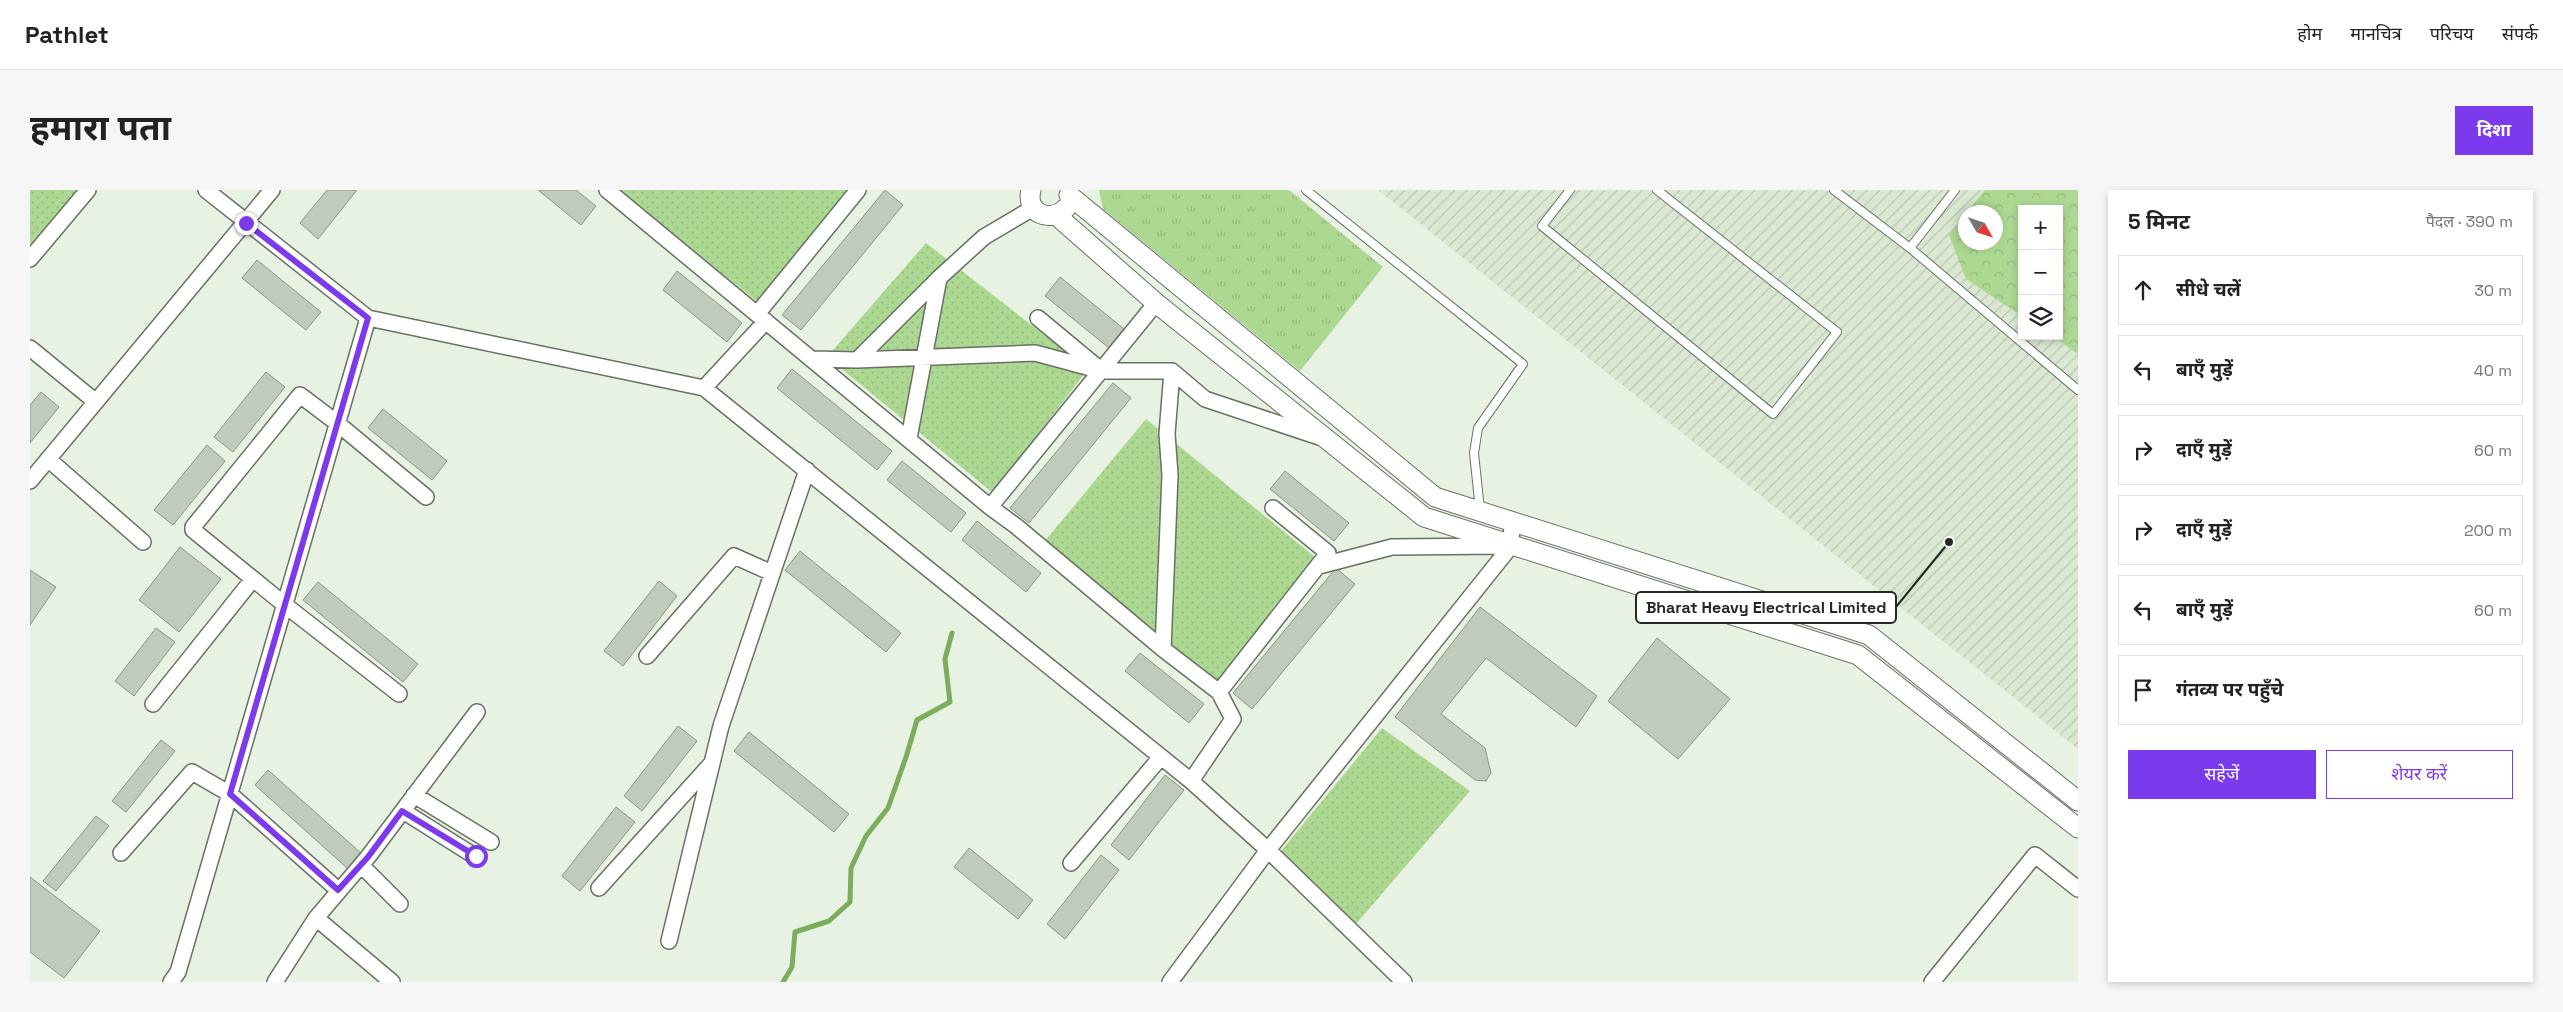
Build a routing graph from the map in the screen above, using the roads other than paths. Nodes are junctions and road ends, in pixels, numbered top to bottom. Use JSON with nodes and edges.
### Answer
{"nodes":[{"id":1,"x":88,"y":190,"type":"edge"},
{"id":2,"x":206,"y":190,"type":"edge"},
{"id":3,"x":272,"y":190,"type":"edge"},
{"id":4,"x":607,"y":190,"type":"edge"},
{"id":5,"x":858,"y":190,"type":"edge"},
{"id":6,"x":1306,"y":190,"type":"edge"},
{"id":7,"x":1570,"y":190,"type":"edge"},
{"id":8,"x":1657,"y":190,"type":"edge"},
{"id":9,"x":1834,"y":190,"type":"edge"},
{"id":10,"x":1955,"y":190,"type":"edge"},
{"id":11,"x":1069,"y":192,"type":"edge"},
{"id":12,"x":1030,"y":195,"type":"edge"},
{"id":13,"x":1056,"y":215,"type":"junction"},
{"id":14,"x":246,"y":223,"type":"junction"},
{"id":15,"x":1910,"y":248,"type":"junction"},
{"id":16,"x":30,"y":259,"type":"edge"},
{"id":17,"x":939,"y":278,"type":"junction"},
{"id":18,"x":1197,"y":300,"type":"junction"},
{"id":19,"x":1156,"y":303,"type":"junction"},
{"id":20,"x":368,"y":318,"type":"junction"},
{"id":21,"x":762,"y":318,"type":"junction"},
{"id":22,"x":1038,"y":318,"type":"dead end"},
{"id":23,"x":1180,"y":321,"type":"junction"},
{"id":24,"x":30,"y":348,"type":"edge"},
{"id":25,"x":923,"y":358,"type":"junction"},
{"id":26,"x":812,"y":359,"type":"junction"},
{"id":27,"x":857,"y":360,"type":"junction"},
{"id":28,"x":1102,"y":371,"type":"junction"},
{"id":29,"x":1172,"y":371,"type":"junction"},
{"id":30,"x":704,"y":388,"type":"junction"},
{"id":31,"x":2078,"y":390,"type":"edge"},
{"id":32,"x":96,"y":402,"type":"junction"},
{"id":33,"x":337,"y":422,"type":"junction"},
{"id":34,"x":909,"y":438,"type":"junction"},
{"id":35,"x":1327,"y":439,"type":"junction"},
{"id":36,"x":48,"y":459,"type":"junction"},
{"id":37,"x":807,"y":470,"type":"junction"},
{"id":38,"x":30,"y":481,"type":"edge"},
{"id":39,"x":426,"y":497,"type":"dead end"},
{"id":40,"x":990,"y":507,"type":"junction"},
{"id":41,"x":1273,"y":508,"type":"dead end"},
{"id":42,"x":1480,"y":512,"type":"junction"},
{"id":43,"x":1512,"y":522,"type":"junction"},
{"id":44,"x":143,"y":542,"type":"dead end"},
{"id":45,"x":1511,"y":546,"type":"junction"},
{"id":46,"x":1318,"y":566,"type":"junction"},
{"id":47,"x":772,"y":573,"type":"junction"},
{"id":48,"x":253,"y":579,"type":"junction"},
{"id":49,"x":285,"y":605,"type":"junction"},
{"id":50,"x":1163,"y":649,"type":"junction"},
{"id":51,"x":647,"y":656,"type":"dead end"},
{"id":52,"x":1219,"y":692,"type":"junction"},
{"id":53,"x":399,"y":694,"type":"dead end"},
{"id":54,"x":153,"y":704,"type":"dead end"},
{"id":55,"x":477,"y":712,"type":"dead end"},
{"id":56,"x":1161,"y":757,"type":"junction"},
{"id":57,"x":712,"y":763,"type":"junction"},
{"id":58,"x":1190,"y":781,"type":"junction"},
{"id":59,"x":230,"y":794,"type":"junction"},
{"id":60,"x":414,"y":795,"type":"junction"},
{"id":61,"x":2078,"y":801,"type":"edge"},
{"id":62,"x":402,"y":811,"type":"junction"},
{"id":63,"x":2078,"y":828,"type":"edge"},
{"id":64,"x":491,"y":842,"type":"dead end"},
{"id":65,"x":1268,"y":850,"type":"junction"},
{"id":66,"x":120,"y":853,"type":"dead end"},
{"id":67,"x":476,"y":856,"type":"dead end"},
{"id":68,"x":1071,"y":863,"type":"dead end"},
{"id":69,"x":361,"y":865,"type":"junction"},
{"id":70,"x":600,"y":888,"type":"dead end"},
{"id":71,"x":338,"y":890,"type":"junction"},
{"id":72,"x":2078,"y":890,"type":"edge"},
{"id":73,"x":400,"y":904,"type":"dead end"},
{"id":74,"x":316,"y":918,"type":"junction"},
{"id":75,"x":669,"y":941,"type":"dead end"},
{"id":76,"x":171,"y":982,"type":"edge"},
{"id":77,"x":275,"y":982,"type":"edge"},
{"id":78,"x":392,"y":982,"type":"edge"},
{"id":79,"x":1170,"y":982,"type":"edge"},
{"id":80,"x":1404,"y":982,"type":"edge"},
{"id":81,"x":1932,"y":982,"type":"edge"}],
"edges":[{"from":1,"to":16,"type":"street"},
{"from":2,"to":14,"type":"street"},
{"from":3,"to":14,"type":"street"},
{"from":4,"to":21,"type":"street"},
{"from":5,"to":21,"type":"street"},
{"from":6,"to":42,"type":"lane"},
{"from":7,"to":8,"type":"lane"},
{"from":9,"to":15,"type":"lane"},
{"from":10,"to":15,"type":"lane"},
{"from":11,"to":13,"type":"street"},
{"from":11,"to":18,"type":"street"},
{"from":12,"to":13,"type":"street"},
{"from":12,"to":17,"type":"street"},
{"from":13,"to":19,"type":"street"},
{"from":14,"to":20,"type":"street"},
{"from":14,"to":32,"type":"street"},
{"from":15,"to":31,"type":"lane"},
{"from":17,"to":25,"type":"street"},
{"from":17,"to":27,"type":"street"},
{"from":18,"to":23,"type":"street"},
{"from":18,"to":42,"type":"street"},
{"from":19,"to":23,"type":"street"},
{"from":19,"to":28,"type":"street"},
{"from":20,"to":30,"type":"street"},
{"from":20,"to":33,"type":"street"},
{"from":21,"to":26,"type":"street"},
{"from":21,"to":30,"type":"street"},
{"from":22,"to":28,"type":"street"},
{"from":23,"to":35,"type":"street"},
{"from":24,"to":32,"type":"street"},
{"from":25,"to":27,"type":"street"},
{"from":25,"to":28,"type":"street"},
{"from":25,"to":34,"type":"street"},
{"from":26,"to":27,"type":"street"},
{"from":26,"to":34,"type":"street"},
{"from":28,"to":29,"type":"street"},
{"from":28,"to":40,"type":"street"},
{"from":29,"to":35,"type":"street"},
{"from":29,"to":50,"type":"street"},
{"from":30,"to":37,"type":"street"},
{"from":32,"to":36,"type":"street"},
{"from":33,"to":39,"type":"street"},
{"from":33,"to":48,"type":"street"},
{"from":33,"to":49,"type":"street"},
{"from":34,"to":40,"type":"street"},
{"from":35,"to":45,"type":"street"},
{"from":36,"to":38,"type":"street"},
{"from":36,"to":44,"type":"street"},
{"from":37,"to":47,"type":"street"},
{"from":37,"to":56,"type":"street"},
{"from":40,"to":50,"type":"street"},
{"from":41,"to":46,"type":"street"},
{"from":42,"to":43,"type":"street"},
{"from":43,"to":45,"type":"street"},
{"from":43,"to":61,"type":"street"},
{"from":45,"to":46,"type":"street"},
{"from":45,"to":63,"type":"street"},
{"from":45,"to":65,"type":"street"},
{"from":46,"to":52,"type":"street"},
{"from":47,"to":51,"type":"street"},
{"from":47,"to":57,"type":"street"},
{"from":48,"to":49,"type":"street"},
{"from":48,"to":54,"type":"street"},
{"from":49,"to":53,"type":"street"},
{"from":49,"to":59,"type":"street"},
{"from":50,"to":52,"type":"street"},
{"from":52,"to":58,"type":"street"},
{"from":55,"to":60,"type":"street"},
{"from":56,"to":58,"type":"street"},
{"from":56,"to":68,"type":"street"},
{"from":57,"to":70,"type":"street"},
{"from":57,"to":75,"type":"street"},
{"from":58,"to":65,"type":"street"},
{"from":59,"to":66,"type":"street"},
{"from":59,"to":71,"type":"street"},
{"from":59,"to":76,"type":"street"},
{"from":60,"to":62,"type":"street"},
{"from":60,"to":64,"type":"street"},
{"from":62,"to":67,"type":"street"},
{"from":62,"to":69,"type":"street"},
{"from":65,"to":79,"type":"street"},
{"from":65,"to":80,"type":"street"},
{"from":69,"to":71,"type":"street"},
{"from":69,"to":73,"type":"street"},
{"from":71,"to":74,"type":"street"},
{"from":72,"to":81,"type":"street"},
{"from":74,"to":77,"type":"street"},
{"from":74,"to":78,"type":"street"}]}
